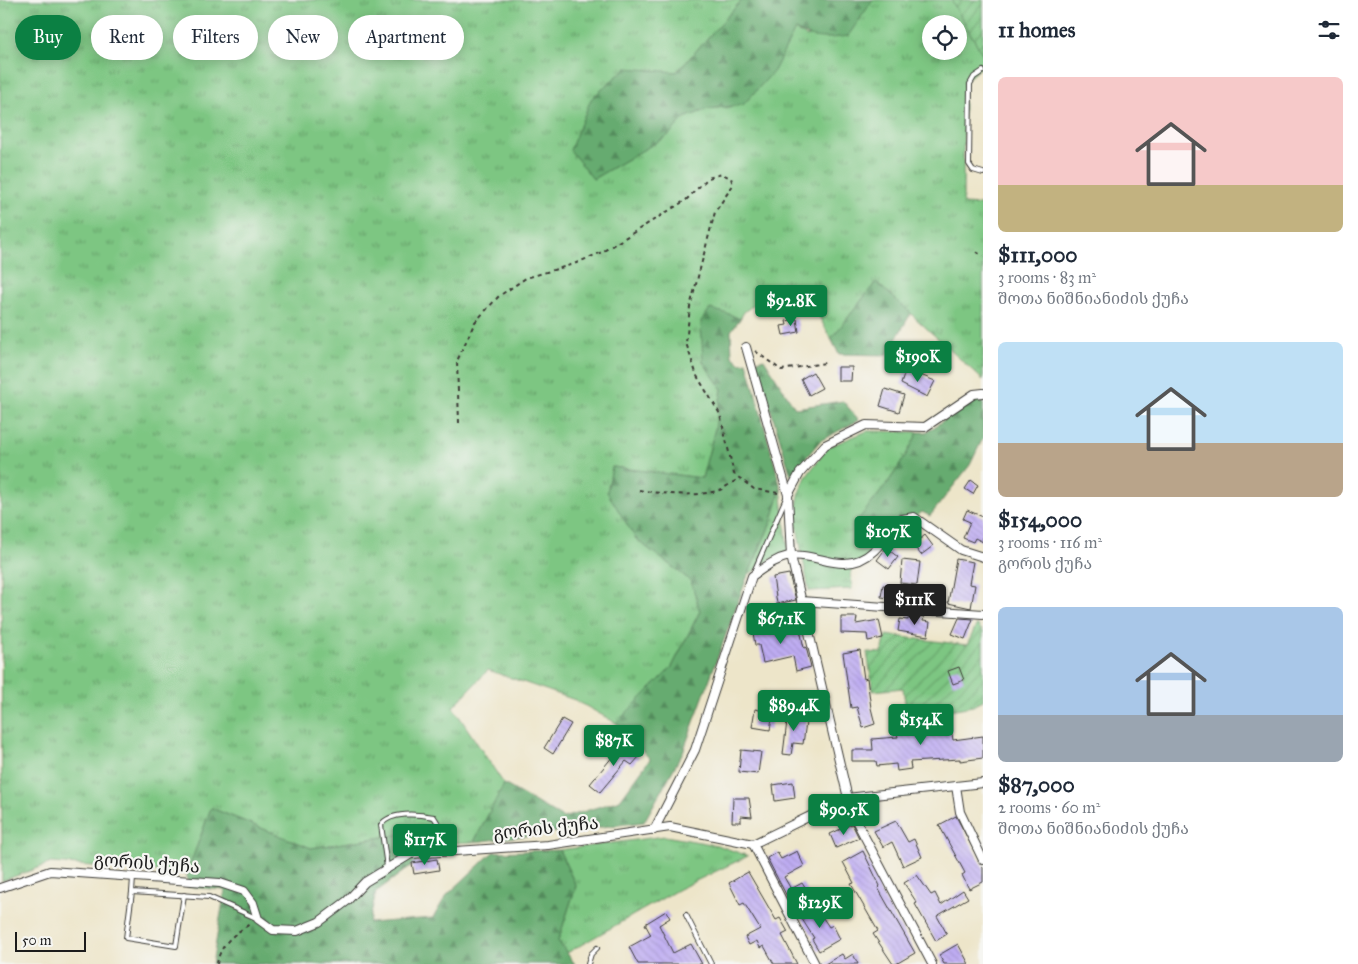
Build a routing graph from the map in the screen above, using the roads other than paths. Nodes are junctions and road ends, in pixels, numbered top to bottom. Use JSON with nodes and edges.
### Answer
{"nodes":[{"id":1,"x":983,"y":71,"type":"edge"},
{"id":2,"x":983,"y":173,"type":"edge"},
{"id":3,"x":746,"y":347,"type":"road end"},
{"id":4,"x":983,"y":393,"type":"edge"},
{"id":5,"x":788,"y":495,"type":"junction"},
{"id":6,"x":791,"y":556,"type":"junction"},
{"id":7,"x":983,"y":557,"type":"edge"},
{"id":8,"x":752,"y":576,"type":"junction"},
{"id":9,"x":802,"y":601,"type":"junction"},
{"id":10,"x":983,"y":614,"type":"edge"},
{"id":11,"x":983,"y":782,"type":"edge"},
{"id":12,"x":956,"y":786,"type":"junction"},
{"id":13,"x":847,"y":798,"type":"junction"},
{"id":14,"x":654,"y":830,"type":"junction"},
{"id":15,"x":753,"y":844,"type":"junction"},
{"id":16,"x":455,"y":851,"type":"junction"},
{"id":17,"x":983,"y":860,"type":"edge"},
{"id":18,"x":387,"y":867,"type":"junction"},
{"id":19,"x":133,"y":877,"type":"junction"},
{"id":20,"x":0,"y":888,"type":"edge"},
{"id":21,"x":132,"y":892,"type":"junction"},
{"id":22,"x":184,"y":895,"type":"junction"},
{"id":23,"x":686,"y":915,"type":"dead end"},
{"id":24,"x":258,"y":919,"type":"junction"},
{"id":25,"x":597,"y":948,"type":"dead end"},
{"id":26,"x":588,"y":964,"type":"edge"},
{"id":27,"x":711,"y":964,"type":"edge"},
{"id":28,"x":815,"y":964,"type":"edge"},
{"id":29,"x":932,"y":964,"type":"edge"}],
"edges":[{"from":1,"to":2,"type":"lane"},
{"from":3,"to":5,"type":"street"},
{"from":4,"to":5,"type":"street"},
{"from":5,"to":6,"type":"street"},
{"from":5,"to":8,"type":"lane"},
{"from":6,"to":7,"type":"street"},
{"from":6,"to":8,"type":"street"},
{"from":6,"to":9,"type":"street"},
{"from":8,"to":14,"type":"street"},
{"from":9,"to":10,"type":"street"},
{"from":9,"to":13,"type":"street"},
{"from":11,"to":12,"type":"street"},
{"from":12,"to":13,"type":"street"},
{"from":12,"to":17,"type":"street"},
{"from":13,"to":15,"type":"street"},
{"from":13,"to":29,"type":"street"},
{"from":14,"to":15,"type":"street","name":"გორის ქუჩა"},
{"from":14,"to":16,"type":"street","name":"გორის ქუჩა"},
{"from":15,"to":28,"type":"street"},
{"from":16,"to":18,"type":"street","name":"გორის ქუჩა"},
{"from":16,"to":18,"type":"lane"},
{"from":18,"to":24,"type":"street","name":"გორის ქუჩა"},
{"from":19,"to":20,"type":"street","name":"გორის ქუჩა"},
{"from":19,"to":21,"type":"lane"},
{"from":19,"to":24,"type":"street","name":"გორის ქუჩა"},
{"from":21,"to":22,"type":"lane"},
{"from":21,"to":22,"type":"lane"},
{"from":22,"to":24,"type":"lane"},
{"from":23,"to":27,"type":"lane"},
{"from":25,"to":26,"type":"lane"}]}
